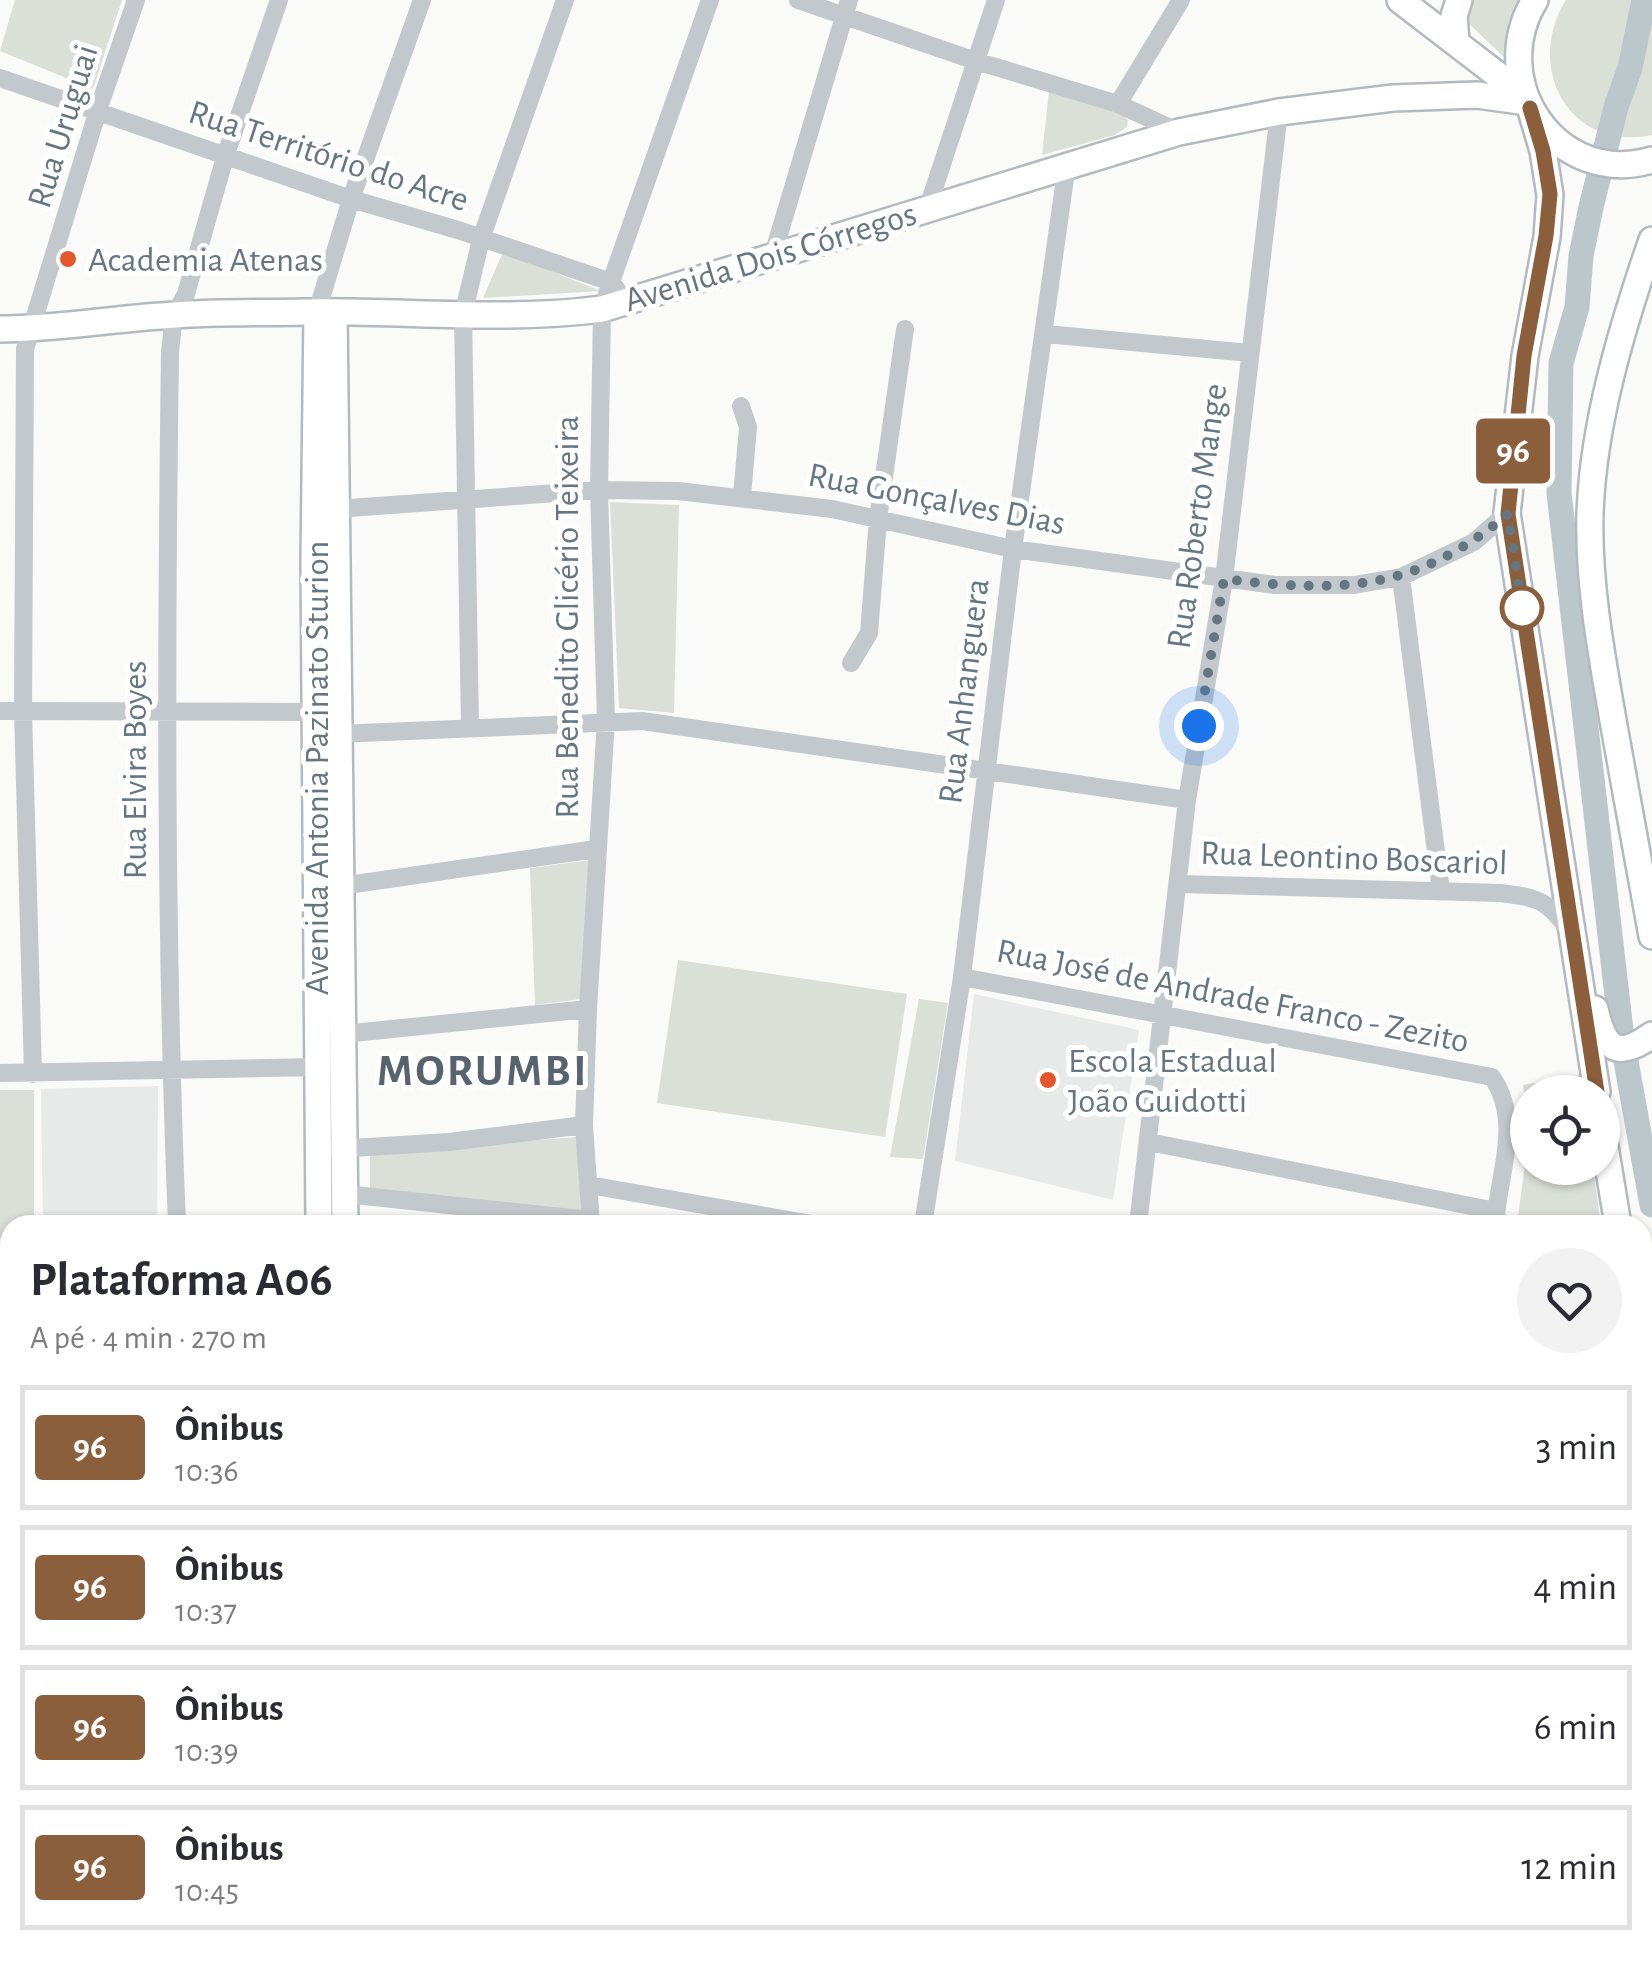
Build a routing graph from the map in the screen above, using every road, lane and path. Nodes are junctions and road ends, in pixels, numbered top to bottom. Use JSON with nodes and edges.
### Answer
{"nodes":[{"id":1,"x":136,"y":0,"type":"edge"},
{"id":2,"x":279,"y":0,"type":"edge"},
{"id":3,"x":422,"y":0,"type":"edge"},
{"id":4,"x":565,"y":0,"type":"edge"},
{"id":5,"x":710,"y":0,"type":"edge"},
{"id":6,"x":798,"y":0,"type":"edge"},
{"id":7,"x":996,"y":0,"type":"edge"},
{"id":8,"x":1181,"y":0,"type":"edge"},
{"id":9,"x":1444,"y":0,"type":"edge"},
{"id":10,"x":1459,"y":0,"type":"edge"},
{"id":11,"x":1535,"y":0,"type":"edge"},
{"id":12,"x":1408,"y":6,"type":"edge"},
{"id":13,"x":847,"y":8,"type":"edge"},
{"id":14,"x":1456,"y":41,"type":"junction"},
{"id":15,"x":976,"y":61,"type":"junction"},
{"id":16,"x":0,"y":78,"type":"edge"},
{"id":17,"x":1527,"y":102,"type":"junction"},
{"id":18,"x":1118,"y":104,"type":"junction"},
{"id":19,"x":98,"y":110,"type":"junction"},
{"id":20,"x":1278,"y":112,"type":"junction"},
{"id":21,"x":1179,"y":132,"type":"junction"},
{"id":22,"x":226,"y":156,"type":"junction"},
{"id":23,"x":1648,"y":162,"type":"edge"},
{"id":24,"x":1067,"y":164,"type":"junction"},
{"id":25,"x":351,"y":199,"type":"junction"},
{"id":26,"x":928,"y":207,"type":"junction"},
{"id":27,"x":481,"y":239,"type":"junction"},
{"id":28,"x":1652,"y":240,"type":"edge"},
{"id":29,"x":772,"y":258,"type":"junction"},
{"id":30,"x":1652,"y":264,"type":"edge"},
{"id":31,"x":1636,"y":286,"type":"junction"},
{"id":32,"x":612,"y":298,"type":"junction"},
{"id":33,"x":325,"y":312,"type":"junction"},
{"id":34,"x":174,"y":315,"type":"junction"},
{"id":35,"x":463,"y":315,"type":"junction"},
{"id":36,"x":0,"y":329,"type":"edge"},
{"id":37,"x":31,"y":329,"type":"junction"},
{"id":38,"x":905,"y":329,"type":"dead end"},
{"id":39,"x":1046,"y":334,"type":"junction"},
{"id":40,"x":1250,"y":354,"type":"junction"},
{"id":41,"x":741,"y":406,"type":"dead end"},
{"id":42,"x":599,"y":490,"type":"junction"},
{"id":43,"x":742,"y":496,"type":"junction"},
{"id":44,"x":466,"y":500,"type":"junction"},
{"id":45,"x":335,"y":509,"type":"junction"},
{"id":46,"x":1508,"y":514,"type":"junction"},
{"id":47,"x":878,"y":519,"type":"junction"},
{"id":48,"x":1013,"y":550,"type":"junction"},
{"id":49,"x":1401,"y":577,"type":"junction"},
{"id":50,"x":1224,"y":579,"type":"junction"},
{"id":51,"x":852,"y":663,"type":"dead end"},
{"id":52,"x":23,"y":710,"type":"junction"},
{"id":53,"x":0,"y":711,"type":"edge"},
{"id":54,"x":165,"y":711,"type":"junction"},
{"id":55,"x":315,"y":712,"type":"junction"},
{"id":56,"x":606,"y":720,"type":"junction"},
{"id":57,"x":470,"y":726,"type":"junction"},
{"id":58,"x":338,"y":734,"type":"junction"},
{"id":59,"x":315,"y":756,"type":"junction"},
{"id":60,"x":987,"y":768,"type":"junction"},
{"id":61,"x":1187,"y":800,"type":"junction"},
{"id":62,"x":596,"y":850,"type":"junction"},
{"id":63,"x":1178,"y":884,"type":"junction"},
{"id":64,"x":340,"y":886,"type":"junction"},
{"id":65,"x":1441,"y":892,"type":"junction"},
{"id":66,"x":1572,"y":934,"type":"junction"},
{"id":67,"x":1652,"y":936,"type":"edge"},
{"id":68,"x":962,"y":978,"type":"junction"},
{"id":69,"x":588,"y":1009,"type":"junction"},
{"id":70,"x":1164,"y":1015,"type":"junction"},
{"id":71,"x":343,"y":1034,"type":"junction"},
{"id":72,"x":1652,"y":1035,"type":"edge"},
{"id":73,"x":318,"y":1067,"type":"junction"},
{"id":74,"x":170,"y":1069,"type":"junction"},
{"id":75,"x":0,"y":1073,"type":"edge"},
{"id":76,"x":33,"y":1074,"type":"junction"},
{"id":77,"x":1594,"y":1075,"type":"edge"},
{"id":78,"x":584,"y":1125,"type":"junction"},
{"id":79,"x":1149,"y":1142,"type":"junction"},
{"id":80,"x":344,"y":1147,"type":"junction"},
{"id":81,"x":318,"y":1158,"type":"junction"},
{"id":82,"x":589,"y":1185,"type":"junction"},
{"id":83,"x":1611,"y":1185,"type":"edge"},
{"id":84,"x":345,"y":1194,"type":"junction"},
{"id":85,"x":177,"y":1215,"type":"edge"},
{"id":86,"x":319,"y":1215,"type":"edge"},
{"id":87,"x":345,"y":1215,"type":"edge"},
{"id":88,"x":530,"y":1215,"type":"edge"},
{"id":89,"x":591,"y":1215,"type":"edge"},
{"id":90,"x":760,"y":1215,"type":"edge"},
{"id":91,"x":926,"y":1215,"type":"edge"},
{"id":92,"x":1139,"y":1215,"type":"edge"},
{"id":93,"x":1481,"y":1215,"type":"edge"},
{"id":94,"x":1495,"y":1215,"type":"edge"},
{"id":95,"x":1616,"y":1215,"type":"edge"}],
"edges":[{"from":1,"to":19,"type":"street","name":"Rua Uruguai"},
{"from":2,"to":22,"type":"street","name":"Rua Elvira Boyes"},
{"from":3,"to":25,"type":"street"},
{"from":4,"to":27,"type":"street"},
{"from":5,"to":32,"type":"street","name":"Rua Benedito Glicério Teixeira"},
{"from":6,"to":13,"type":"street"},
{"from":7,"to":15,"type":"street"},
{"from":8,"to":18,"type":"street"},
{"from":9,"to":12,"type":"main road"},
{"from":10,"to":14,"type":"main road"},
{"from":11,"to":17,"type":"main road"},
{"from":12,"to":14,"type":"main road"},
{"from":13,"to":15,"type":"street"},
{"from":13,"to":29,"type":"street"},
{"from":14,"to":17,"type":"main road"},
{"from":15,"to":18,"type":"street"},
{"from":15,"to":26,"type":"street"},
{"from":16,"to":19,"type":"street","name":"Rua Território do Acre"},
{"from":17,"to":20,"type":"main road","name":"Avenida Dois Córregos"},
{"from":17,"to":23,"type":"main road"},
{"from":17,"to":46,"type":"main road"},
{"from":18,"to":21,"type":"street"},
{"from":19,"to":22,"type":"street","name":"Rua Território do Acre"},
{"from":19,"to":37,"type":"street","name":"Rua Uruguai"},
{"from":20,"to":21,"type":"main road","name":"Avenida Dois Córregos"},
{"from":20,"to":40,"type":"street","name":"Rua Roberto Mange"},
{"from":21,"to":24,"type":"main road","name":"Avenida Dois Córregos"},
{"from":22,"to":25,"type":"street","name":"Rua Território do Acre"},
{"from":22,"to":34,"type":"street","name":"Rua Elvira Boyes"},
{"from":24,"to":26,"type":"main road","name":"Avenida Dois Córregos"},
{"from":24,"to":39,"type":"street","name":"Rua Anhanguera"},
{"from":25,"to":27,"type":"street","name":"Rua Território do Acre"},
{"from":25,"to":33,"type":"street"},
{"from":26,"to":29,"type":"main road","name":"Avenida Dois Córregos"},
{"from":27,"to":32,"type":"street","name":"Rua Território do Acre"},
{"from":27,"to":35,"type":"street"},
{"from":28,"to":31,"type":"main road"},
{"from":29,"to":32,"type":"main road","name":"Avenida Dois Córregos"},
{"from":30,"to":31,"type":"main road"},
{"from":31,"to":67,"type":"main road"},
{"from":32,"to":35,"type":"main road","name":"Avenida Dois Córregos"},
{"from":32,"to":42,"type":"street","name":"Rua Benedito Glicério Teixeira"},
{"from":33,"to":34,"type":"main road","name":"Avenida Dois Córregos"},
{"from":33,"to":35,"type":"main road","name":"Avenida Dois Córregos"},
{"from":33,"to":45,"type":"main road","name":"Avenida Antonia Pazinato Sturion"},
{"from":33,"to":55,"type":"main road","name":"Avenida Antonia Pazinato Sturion"},
{"from":34,"to":37,"type":"main road","name":"Avenida Dois Córregos"},
{"from":34,"to":54,"type":"street","name":"Rua Elvira Boyes"},
{"from":35,"to":44,"type":"street"},
{"from":36,"to":37,"type":"main road","name":"Avenida Dois Córregos"},
{"from":37,"to":52,"type":"street","name":"Rua Uruguai"},
{"from":38,"to":47,"type":"street"},
{"from":39,"to":40,"type":"street"},
{"from":39,"to":48,"type":"street","name":"Rua Anhanguera"},
{"from":40,"to":50,"type":"street","name":"Rua Roberto Mange"},
{"from":41,"to":43,"type":"street"},
{"from":42,"to":43,"type":"street","name":"Rua Gonçalves Dias"},
{"from":42,"to":44,"type":"street","name":"Rua Gonçalves Dias"},
{"from":42,"to":56,"type":"street","name":"Rua Benedito Glicério Teixeira"},
{"from":43,"to":47,"type":"street","name":"Rua Gonçalves Dias"},
{"from":44,"to":45,"type":"street","name":"Rua Gonçalves Dias"},
{"from":44,"to":57,"type":"street"},
{"from":45,"to":58,"type":"main road","name":"Avenida Antonia Pazinato Sturion"},
{"from":46,"to":49,"type":"street","name":"Rua Gonçalves Dias"},
{"from":46,"to":66,"type":"main road"},
{"from":47,"to":48,"type":"street","name":"Rua Gonçalves Dias"},
{"from":47,"to":51,"type":"street"},
{"from":48,"to":50,"type":"street","name":"Rua Gonçalves Dias"},
{"from":48,"to":60,"type":"street","name":"Rua Anhanguera"},
{"from":49,"to":50,"type":"street","name":"Rua Gonçalves Dias"},
{"from":49,"to":65,"type":"street"},
{"from":50,"to":61,"type":"street","name":"Rua Roberto Mange"},
{"from":52,"to":53,"type":"street"},
{"from":52,"to":54,"type":"street"},
{"from":52,"to":76,"type":"street","name":"Rua Uruguai"},
{"from":54,"to":55,"type":"street"},
{"from":54,"to":74,"type":"street","name":"Rua Elvira Boyes"},
{"from":55,"to":58,"type":"main road"},
{"from":55,"to":59,"type":"main road","name":"Avenida Antonia Pazinato Sturion"},
{"from":56,"to":57,"type":"street"},
{"from":56,"to":60,"type":"street"},
{"from":56,"to":62,"type":"street","name":"Rua Benedito Glicério Teixeira"},
{"from":57,"to":58,"type":"street"},
{"from":58,"to":59,"type":"main road"},
{"from":58,"to":64,"type":"main road","name":"Avenida Antonia Pazinato Sturion"},
{"from":59,"to":73,"type":"main road","name":"Avenida Antonia Pazinato Sturion"},
{"from":60,"to":61,"type":"street"},
{"from":60,"to":68,"type":"street","name":"Rua Anhanguera"},
{"from":61,"to":63,"type":"street","name":"Rua Roberto Mange"},
{"from":62,"to":64,"type":"street"},
{"from":62,"to":69,"type":"street","name":"Rua Benedito Glicério Teixeira"},
{"from":63,"to":65,"type":"street","name":"Rua Leontino Boscariol"},
{"from":63,"to":70,"type":"street","name":"Rua Roberto Mange"},
{"from":64,"to":71,"type":"main road","name":"Avenida Antonia Pazinato Sturion"},
{"from":65,"to":66,"type":"street","name":"Rua Leontino Boscariol"},
{"from":66,"to":72,"type":"main road"},
{"from":66,"to":77,"type":"main road"},
{"from":68,"to":70,"type":"street","name":"Rua José de Andrade Franco - Zezito"},
{"from":68,"to":91,"type":"street","name":"Rua Anhanguera"},
{"from":69,"to":71,"type":"street"},
{"from":69,"to":78,"type":"street","name":"Rua Benedito Glicério Teixeira"},
{"from":70,"to":79,"type":"street","name":"Rua Roberto Mange"},
{"from":70,"to":94,"type":"street","name":"Rua José de Andrade Franco - Zezito"},
{"from":71,"to":80,"type":"main road","name":"Avenida Antonia Pazinato Sturion"},
{"from":73,"to":74,"type":"street"},
{"from":73,"to":81,"type":"main road","name":"Avenida Antonia Pazinato Sturion"},
{"from":74,"to":76,"type":"street"},
{"from":74,"to":85,"type":"street","name":"Rua Elvira Boyes"},
{"from":75,"to":76,"type":"street"},
{"from":78,"to":80,"type":"street"},
{"from":78,"to":82,"type":"street","name":"Rua Benedito Glicério Teixeira"},
{"from":79,"to":92,"type":"street","name":"Rua Roberto Mange"},
{"from":79,"to":93,"type":"street"},
{"from":80,"to":81,"type":"street"},
{"from":80,"to":84,"type":"main road","name":"Avenida Antonia Pazinato Sturion"},
{"from":81,"to":86,"type":"main road","name":"Avenida Antonia Pazinato Sturion"},
{"from":82,"to":89,"type":"street","name":"Rua Benedito Glicério Teixeira"},
{"from":82,"to":90,"type":"street"},
{"from":83,"to":95,"type":"main road"},
{"from":84,"to":87,"type":"main road","name":"Avenida Antonia Pazinato Sturion"},
{"from":84,"to":88,"type":"street"}]}
